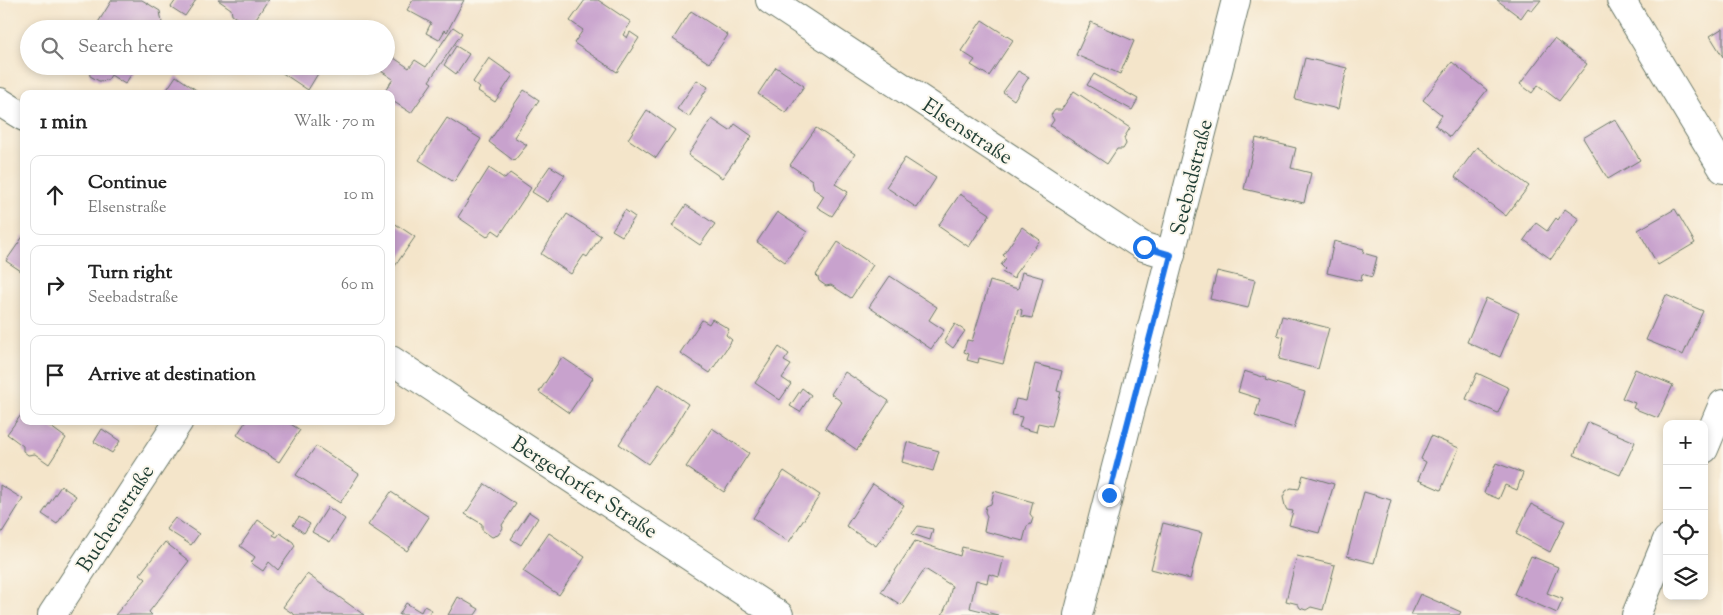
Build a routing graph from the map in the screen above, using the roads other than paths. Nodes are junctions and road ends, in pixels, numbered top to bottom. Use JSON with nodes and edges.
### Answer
{"nodes":[{"id":1,"x":770,"y":0,"type":"edge"},
{"id":2,"x":1236,"y":0,"type":"edge"},
{"id":3,"x":1626,"y":9,"type":"edge"},
{"id":4,"x":0,"y":102,"type":"edge"},
{"id":5,"x":20,"y":115,"type":"edge"},
{"id":6,"x":1719,"y":152,"type":"edge"},
{"id":7,"x":1171,"y":255,"type":"junction"},
{"id":8,"x":395,"y":363,"type":"edge"},
{"id":9,"x":1723,"y":404,"type":"edge"},
{"id":10,"x":176,"y":425,"type":"edge"},
{"id":11,"x":1708,"y":440,"type":"edge"},
{"id":12,"x":1663,"y":550,"type":"edge"},
{"id":13,"x":52,"y":615,"type":"edge"},
{"id":14,"x":779,"y":615,"type":"edge"},
{"id":15,"x":1078,"y":615,"type":"edge"},
{"id":16,"x":1636,"y":615,"type":"edge"}],
"edges":[{"from":1,"to":7,"type":"street","name":"Elsenstraße"},
{"from":2,"to":7,"type":"street","name":"Seebadstraße"},
{"from":3,"to":6,"type":"street"},
{"from":4,"to":5,"type":"street"},
{"from":7,"to":15,"type":"street","name":"Seebadstraße"},
{"from":8,"to":14,"type":"street","name":"Bergedorfer Straße"},
{"from":9,"to":11,"type":"street"},
{"from":10,"to":13,"type":"street","name":"Buchenstraße"},
{"from":12,"to":16,"type":"street"}]}
